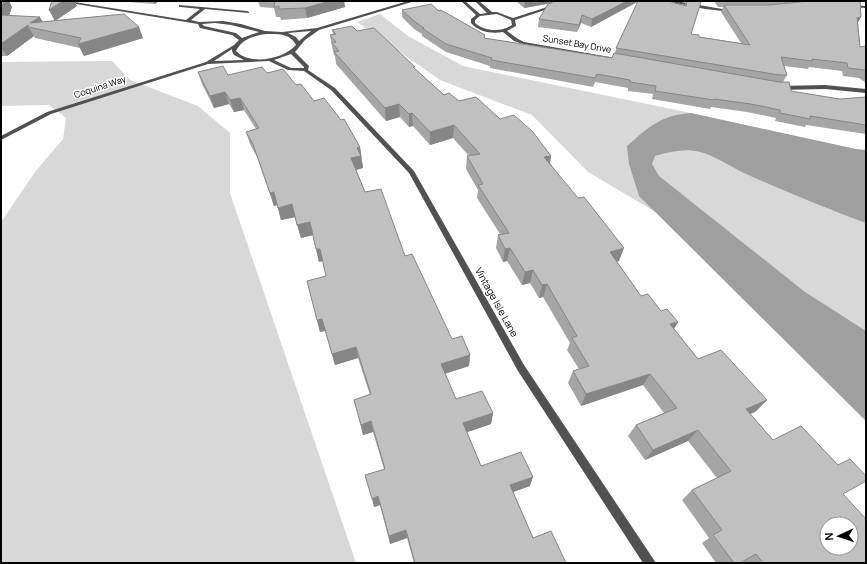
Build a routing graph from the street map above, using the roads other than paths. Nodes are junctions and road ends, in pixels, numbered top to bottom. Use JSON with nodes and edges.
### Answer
{"nodes":[{"id":1,"x":60,"y":1,"type":"edge"},
{"id":2,"x":413,"y":1,"type":"edge"},
{"id":3,"x":463,"y":1,"type":"edge"},
{"id":4,"x":476,"y":1,"type":"edge"},
{"id":5,"x":570,"y":1,"type":"edge"},
{"id":6,"x":668,"y":1,"type":"edge"},
{"id":7,"x":844,"y":5,"type":"edge"},
{"id":8,"x":181,"y":6,"type":"dead end"},
{"id":9,"x":866,"y":7,"type":"edge"},
{"id":10,"x":204,"y":8,"type":"junction"},
{"id":11,"x":739,"y":11,"type":"edge"},
{"id":12,"x":246,"y":12,"type":"dead end"},
{"id":13,"x":490,"y":13,"type":"junction"},
{"id":14,"x":479,"y":15,"type":"junction"},
{"id":15,"x":513,"y":19,"type":"junction"},
{"id":16,"x":187,"y":21,"type":"junction"},
{"id":17,"x":199,"y":23,"type":"junction"},
{"id":18,"x":220,"y":23,"type":"junction"},
{"id":19,"x":212,"y":29,"type":"junction"},
{"id":20,"x":317,"y":29,"type":"junction"},
{"id":21,"x":503,"y":30,"type":"junction"},
{"id":22,"x":264,"y":32,"type":"junction"},
{"id":23,"x":279,"y":32,"type":"junction"},
{"id":24,"x":241,"y":40,"type":"junction"},
{"id":25,"x":298,"y":45,"type":"junction"},
{"id":26,"x":234,"y":46,"type":"junction"},
{"id":27,"x":292,"y":52,"type":"junction"},
{"id":28,"x":248,"y":60,"type":"junction"},
{"id":29,"x":269,"y":60,"type":"junction"},
{"id":30,"x":625,"y":61,"type":"edge"},
{"id":31,"x":208,"y":63,"type":"junction"},
{"id":32,"x":305,"y":70,"type":"junction"},
{"id":33,"x":775,"y":87,"type":"edge"},
{"id":34,"x":866,"y":91,"type":"edge"},
{"id":35,"x":1,"y":138,"type":"edge"},
{"id":36,"x":650,"y":563,"type":"edge"}],
"edges":[{"from":1,"to":16,"type":"street"},
{"from":2,"to":20,"type":"street"},
{"from":3,"to":14,"type":"street"},
{"from":4,"to":13,"type":"street"},
{"from":5,"to":15,"type":"street"},
{"from":6,"to":11,"type":"street"},
{"from":7,"to":9,"type":"street"},
{"from":8,"to":10,"type":"street"},
{"from":10,"to":12,"type":"street"},
{"from":10,"to":16,"type":"street"},
{"from":13,"to":14,"type":"street"},
{"from":13,"to":15,"type":"street"},
{"from":14,"to":21,"type":"street"},
{"from":15,"to":21,"type":"street"},
{"from":16,"to":17,"type":"street"},
{"from":17,"to":18,"type":"street"},
{"from":17,"to":19,"type":"street"},
{"from":18,"to":19,"type":"street"},
{"from":18,"to":22,"type":"street"},
{"from":19,"to":24,"type":"street"},
{"from":20,"to":23,"type":"street"},
{"from":20,"to":25,"type":"street"},
{"from":21,"to":30,"type":"street","name":"Sunset Bay Drive"},
{"from":22,"to":23,"type":"street"},
{"from":22,"to":24,"type":"street"},
{"from":23,"to":25,"type":"street"},
{"from":24,"to":26,"type":"street","name":"Coquina Way"},
{"from":25,"to":27,"type":"street"},
{"from":26,"to":28,"type":"street"},
{"from":26,"to":31,"type":"street","name":"Coquina Way"},
{"from":27,"to":29,"type":"street"},
{"from":27,"to":32,"type":"street","name":"Vintage Isle Lane"},
{"from":28,"to":29,"type":"street","name":"Coquina Way"},
{"from":28,"to":31,"type":"street","name":"Coquina Way"},
{"from":29,"to":32,"type":"street","name":"Vintage Isle Lane"},
{"from":31,"to":35,"type":"street","name":"Coquina Way"},
{"from":32,"to":36,"type":"street","name":"Vintage Isle Lane"},
{"from":33,"to":34,"type":"street"}]}
